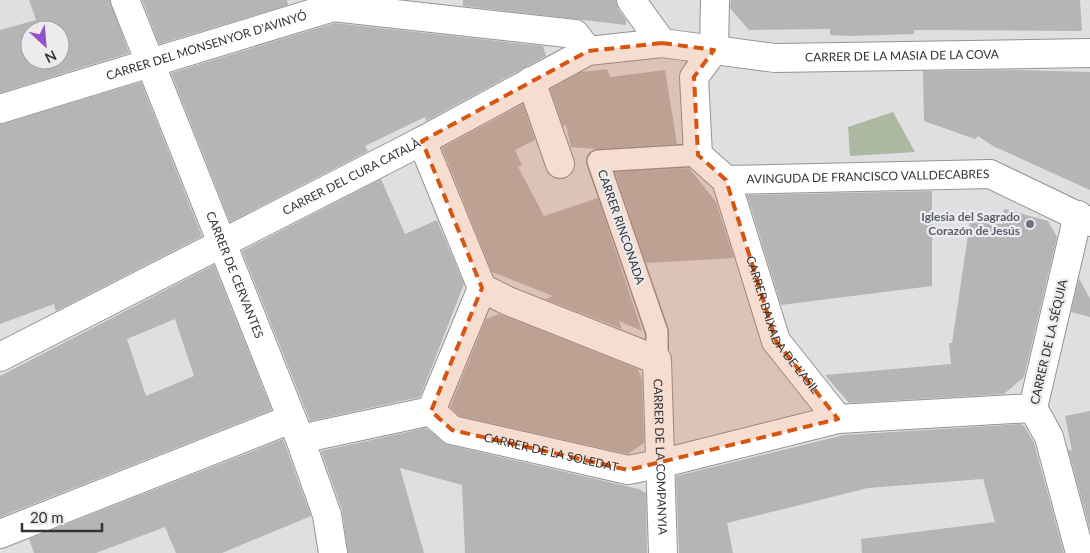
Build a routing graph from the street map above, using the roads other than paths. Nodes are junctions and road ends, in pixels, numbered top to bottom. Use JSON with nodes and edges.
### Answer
{"nodes":[{"id":1,"x":126,"y":0,"type":"edge"},
{"id":2,"x":631,"y":0,"type":"edge"},
{"id":3,"x":715,"y":0,"type":"edge"},
{"id":4,"x":370,"y":5,"type":"edge"},
{"id":5,"x":662,"y":43,"type":"junction"},
{"id":6,"x":714,"y":50,"type":"junction"},
{"id":7,"x":588,"y":51,"type":"junction"},
{"id":8,"x":1090,"y":53,"type":"edge"},
{"id":9,"x":151,"y":64,"type":"junction"},
{"id":10,"x":531,"y":81,"type":"junction"},
{"id":11,"x":0,"y":109,"type":"edge"},
{"id":12,"x":422,"y":141,"type":"junction"},
{"id":13,"x":698,"y":155,"type":"junction"},
{"id":14,"x":560,"y":164,"type":"dead end"},
{"id":15,"x":726,"y":180,"type":"junction"},
{"id":16,"x":1084,"y":218,"type":"edge"},
{"id":17,"x":223,"y":244,"type":"junction"},
{"id":18,"x":482,"y":288,"type":"junction"},
{"id":19,"x":5,"y":350,"type":"edge"},
{"id":20,"x":657,"y":360,"type":"junction"},
{"id":21,"x":1032,"y":408,"type":"junction"},
{"id":22,"x":431,"y":411,"type":"junction"},
{"id":23,"x":838,"y":419,"type":"junction"},
{"id":24,"x":296,"y":429,"type":"junction"},
{"id":25,"x":659,"y":464,"type":"junction"},
{"id":26,"x":0,"y":534,"type":"edge"},
{"id":27,"x":333,"y":553,"type":"edge"},
{"id":28,"x":663,"y":553,"type":"edge"},
{"id":29,"x":1080,"y":553,"type":"edge"}],
"edges":[{"from":1,"to":9,"type":"street","name":"CARRER DE CERVANTES"},
{"from":2,"to":5,"type":"street"},
{"from":3,"to":6,"type":"street"},
{"from":4,"to":7,"type":"street","name":"CARRER DEL MONSENYOR D'AVINYÓ"},
{"from":4,"to":9,"type":"street","name":"CARRER DEL MONSENYOR D'AVINYÓ"},
{"from":5,"to":6,"type":"street","name":"CARRER DEL CURA CATALÀ"},
{"from":5,"to":7,"type":"street","name":"CARRER DEL CURA CATALÀ"},
{"from":6,"to":8,"type":"street","name":"CARRER DE LA MASIA DE LA COVA"},
{"from":6,"to":13,"type":"street"},
{"from":7,"to":10,"type":"street","name":"CARRER DEL CURA CATALÀ"},
{"from":9,"to":11,"type":"street","name":"CARRER DEL MONSENYOR D'AVINYÓ"},
{"from":9,"to":17,"type":"street","name":"CARRER DE CERVANTES"},
{"from":10,"to":12,"type":"street","name":"CARRER DEL CURA CATALÀ"},
{"from":10,"to":14,"type":"street"},
{"from":12,"to":17,"type":"street","name":"CARRER DEL CURA CATALÀ"},
{"from":12,"to":18,"type":"street"},
{"from":13,"to":15,"type":"street"},
{"from":13,"to":20,"type":"street","name":"CARRER RINCONADA"},
{"from":15,"to":16,"type":"street","name":"AVINGUDA DE FRANCISCO VALLDECABRES"},
{"from":15,"to":23,"type":"street","name":"CARRER BAIXADA DE L'ASIL"},
{"from":16,"to":21,"type":"street","name":"CARRER DE LA SÉQUIA"},
{"from":17,"to":19,"type":"street","name":"CARRER DEL CURA CATALÀ"},
{"from":17,"to":24,"type":"street","name":"CARRER DE CERVANTES"},
{"from":18,"to":20,"type":"street"},
{"from":18,"to":22,"type":"street"},
{"from":20,"to":25,"type":"street","name":"CARRER DE LA COMPANYIA"},
{"from":21,"to":23,"type":"street"},
{"from":21,"to":29,"type":"street","name":"CARRER DE LA SÉQUIA"},
{"from":22,"to":24,"type":"street"},
{"from":22,"to":25,"type":"street","name":"CARRER DE LA SOLEDAT"},
{"from":23,"to":25,"type":"street","name":"CARRER DE LA SOLEDAT"},
{"from":24,"to":26,"type":"street"},
{"from":24,"to":27,"type":"street","name":"CARRER DE CERVANTES"},
{"from":25,"to":28,"type":"street","name":"CARRER DE LA COMPANYIA"}]}
